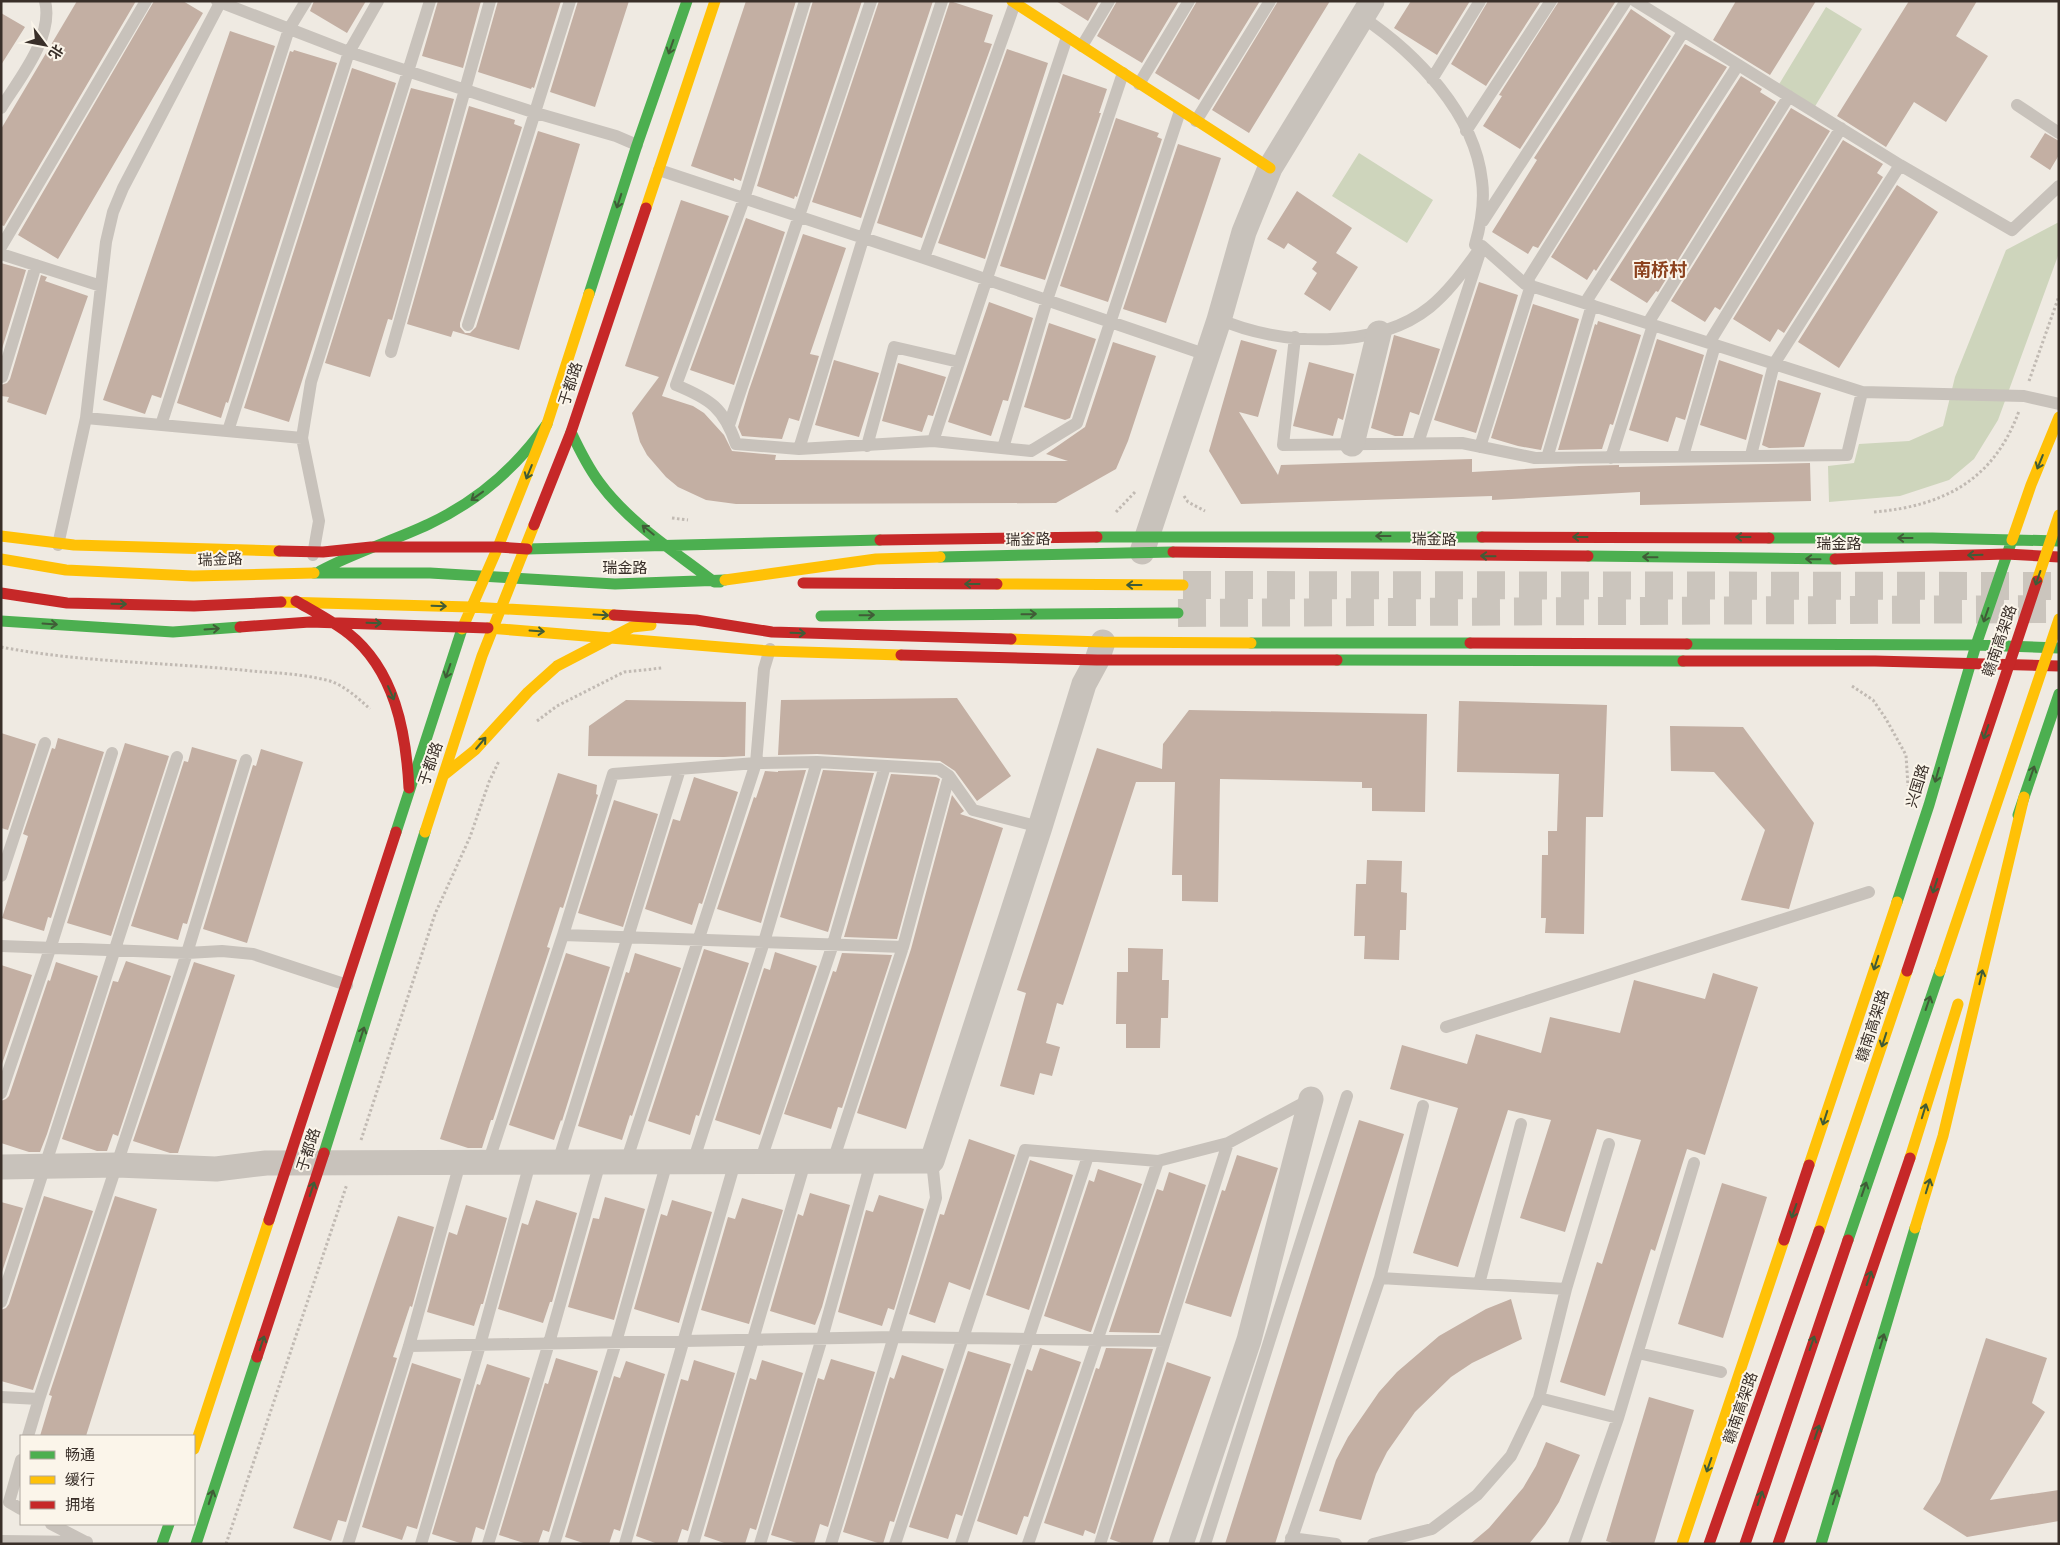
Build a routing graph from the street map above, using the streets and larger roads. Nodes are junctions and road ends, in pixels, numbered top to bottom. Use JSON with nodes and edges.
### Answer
{"nodes":[{"id":1,"x":686,"y":1,"type":"edge"},
{"id":2,"x":715,"y":1,"type":"edge"},
{"id":3,"x":1014,"y":2,"type":"edge"},
{"id":4,"x":1030,"y":6,"type":"edge"},
{"id":5,"x":1367,"y":9,"type":"edge"},
{"id":6,"x":1270,"y":168,"type":"junction"},
{"id":7,"x":1379,"y":333,"type":"road end"},
{"id":8,"x":2059,"y":417,"type":"edge"},
{"id":9,"x":548,"y":424,"type":"junction"},
{"id":10,"x":570,"y":432,"type":"junction"},
{"id":11,"x":1352,"y":444,"type":"road end"},
{"id":12,"x":2059,"y":515,"type":"edge"},
{"id":13,"x":1,"y":536,"type":"edge"},
{"id":14,"x":2011,"y":540,"type":"junction"},
{"id":15,"x":2059,"y":541,"type":"edge"},
{"id":16,"x":1145,"y":544,"type":"junction"},
{"id":17,"x":371,"y":547,"type":"junction"},
{"id":18,"x":498,"y":547,"type":"junction"},
{"id":19,"x":670,"y":547,"type":"junction"},
{"id":20,"x":526,"y":549,"type":"junction"},
{"id":21,"x":2006,"y":554,"type":"junction"},
{"id":22,"x":2059,"y":557,"type":"edge"},
{"id":23,"x":1,"y":559,"type":"edge"},
{"id":24,"x":316,"y":573,"type":"junction"},
{"id":25,"x":484,"y":577,"type":"junction"},
{"id":26,"x":513,"y":579,"type":"junction"},
{"id":27,"x":714,"y":582,"type":"junction"},
{"id":28,"x":1183,"y":585,"type":"tunnel mouth"},
{"id":29,"x":1,"y":593,"type":"edge"},
{"id":30,"x":295,"y":601,"type":"junction"},
{"id":31,"x":471,"y":607,"type":"junction"},
{"id":32,"x":500,"y":609,"type":"junction"},
{"id":33,"x":1178,"y":612,"type":"tunnel mouth"},
{"id":34,"x":813,"y":616,"type":"dead end"},
{"id":35,"x":754,"y":617,"type":"dead end"},
{"id":36,"x":696,"y":620,"type":"junction"},
{"id":37,"x":2059,"y":620,"type":"edge"},
{"id":38,"x":1,"y":621,"type":"edge"},
{"id":39,"x":328,"y":621,"type":"junction"},
{"id":40,"x":463,"y":626,"type":"junction"},
{"id":41,"x":492,"y":628,"type":"junction"},
{"id":42,"x":612,"y":636,"type":"junction"},
{"id":43,"x":1976,"y":645,"type":"junction"},
{"id":44,"x":2059,"y":648,"type":"edge"},
{"id":45,"x":1100,"y":651,"type":"junction"},
{"id":46,"x":1970,"y":663,"type":"junction"},
{"id":47,"x":2059,"y":666,"type":"edge"},
{"id":48,"x":2059,"y":694,"type":"edge"},
{"id":49,"x":444,"y":775,"type":"junction"},
{"id":50,"x":409,"y":788,"type":"junction"},
{"id":51,"x":2024,"y":797,"type":"junction"},
{"id":52,"x":1902,"y":885,"type":"junction"},
{"id":53,"x":1978,"y":940,"type":"dead end"},
{"id":54,"x":1892,"y":953,"type":"dead end"},
{"id":55,"x":1960,"y":997,"type":"dead end"},
{"id":56,"x":1312,"y":1099,"type":"road end"},
{"id":57,"x":289,"y":1163,"type":"junction"},
{"id":58,"x":321,"y":1163,"type":"junction"},
{"id":59,"x":1,"y":1167,"type":"edge"},
{"id":60,"x":195,"y":1446,"type":"edge"},
{"id":61,"x":169,"y":1525,"type":"edge"},
{"id":62,"x":162,"y":1544,"type":"edge"},
{"id":63,"x":196,"y":1544,"type":"edge"},
{"id":64,"x":1181,"y":1544,"type":"edge"},
{"id":65,"x":1682,"y":1544,"type":"edge"},
{"id":66,"x":1709,"y":1544,"type":"edge"},
{"id":67,"x":1745,"y":1544,"type":"edge"},
{"id":68,"x":1778,"y":1544,"type":"edge"},
{"id":69,"x":1821,"y":1544,"type":"edge"}],
"edges":[{"from":1,"to":9,"type":"main road","name":"于都路","one_way":true},
{"from":2,"to":10,"type":"main road","name":"于都路"},
{"from":3,"to":4,"type":"main road"},
{"from":4,"to":6,"type":"main road"},
{"from":5,"to":6,"type":"street"},
{"from":6,"to":16,"type":"street"},
{"from":7,"to":11,"type":"street"},
{"from":8,"to":14,"type":"main road","name":"兴国路","one_way":true},
{"from":9,"to":17,"type":"main road","one_way":true},
{"from":9,"to":18,"type":"main road","name":"于都路","one_way":true},
{"from":19,"to":10,"type":"main road","one_way":true},
{"from":10,"to":20,"type":"main road","name":"于都路"},
{"from":12,"to":66,"type":"main road","name":"赣南高架路","one_way":true,"bridge":true},
{"from":13,"to":17,"type":"main road"},
{"from":14,"to":15,"type":"main road"},
{"from":14,"to":16,"type":"main road","one_way":true},
{"from":14,"to":21,"type":"main road","name":"兴国路"},
{"from":16,"to":19,"type":"main road"},
{"from":21,"to":16,"type":"main road","name":"瑞金路","one_way":true},
{"from":16,"to":27,"type":"main road","name":"瑞金路"},
{"from":17,"to":18,"type":"main road"},
{"from":17,"to":24,"type":"main road"},
{"from":18,"to":20,"type":"main road"},
{"from":18,"to":25,"type":"main road","name":"于都路"},
{"from":19,"to":20,"type":"main road"},
{"from":19,"to":27,"type":"main road"},
{"from":20,"to":26,"type":"main road","name":"于都路"},
{"from":21,"to":22,"type":"main road","name":"瑞金路"},
{"from":21,"to":43,"type":"main road","name":"兴国路","one_way":true},
{"from":23,"to":24,"type":"main road","name":"瑞金路"},
{"from":24,"to":25,"type":"main road","name":"瑞金路"},
{"from":25,"to":26,"type":"main road","name":"瑞金路"},
{"from":25,"to":31,"type":"main road","name":"于都路"},
{"from":26,"to":27,"type":"main road","name":"瑞金路"},
{"from":26,"to":32,"type":"main road","name":"于都路"},
{"from":28,"to":27,"type":"main road","one_way":true},
{"from":29,"to":30,"type":"main road","one_way":true},
{"from":30,"to":31,"type":"main road","one_way":true},
{"from":30,"to":39,"type":"main road"},
{"from":31,"to":32,"type":"main road"},
{"from":31,"to":40,"type":"main road","name":"于都路"},
{"from":32,"to":36,"type":"main road","one_way":true},
{"from":32,"to":41,"type":"main road","name":"于都路"},
{"from":34,"to":33,"type":"main road","one_way":true},
{"from":35,"to":36,"type":"main road"},
{"from":36,"to":42,"type":"main road"},
{"from":36,"to":45,"type":"main road","one_way":true},
{"from":67,"to":37,"type":"main road","one_way":true,"bridge":true},
{"from":38,"to":39,"type":"main road","one_way":true},
{"from":39,"to":40,"type":"main road","one_way":true},
{"from":39,"to":50,"type":"main road","one_way":true},
{"from":40,"to":41,"type":"main road"},
{"from":40,"to":50,"type":"main road","name":"于都路","one_way":true},
{"from":41,"to":42,"type":"main road","one_way":true},
{"from":41,"to":49,"type":"main road","name":"于都路"},
{"from":42,"to":45,"type":"main road"},
{"from":49,"to":42,"type":"main road","one_way":true},
{"from":43,"to":44,"type":"main road"},
{"from":43,"to":45,"type":"main road"},
{"from":43,"to":46,"type":"main road","name":"兴国路"},
{"from":45,"to":46,"type":"main road"},
{"from":45,"to":58,"type":"street"},
{"from":46,"to":47,"type":"main road"},
{"from":46,"to":52,"type":"main road","name":"兴国路","one_way":true},
{"from":51,"to":48,"type":"main road","one_way":true},
{"from":58,"to":49,"type":"main road","name":"于都路","one_way":true},
{"from":50,"to":57,"type":"main road","name":"于都路"},
{"from":51,"to":53,"type":"main road"},
{"from":69,"to":51,"type":"main road","one_way":true},
{"from":52,"to":54,"type":"main road"},
{"from":52,"to":65,"type":"main road","name":"兴国路","one_way":true},
{"from":68,"to":55,"type":"main road","one_way":true},
{"from":56,"to":64,"type":"street"},
{"from":57,"to":58,"type":"street"},
{"from":57,"to":59,"type":"street"},
{"from":57,"to":60,"type":"main road","name":"于都路"},
{"from":63,"to":58,"type":"main road","name":"于都路","one_way":true},
{"from":61,"to":62,"type":"main road"}]}
